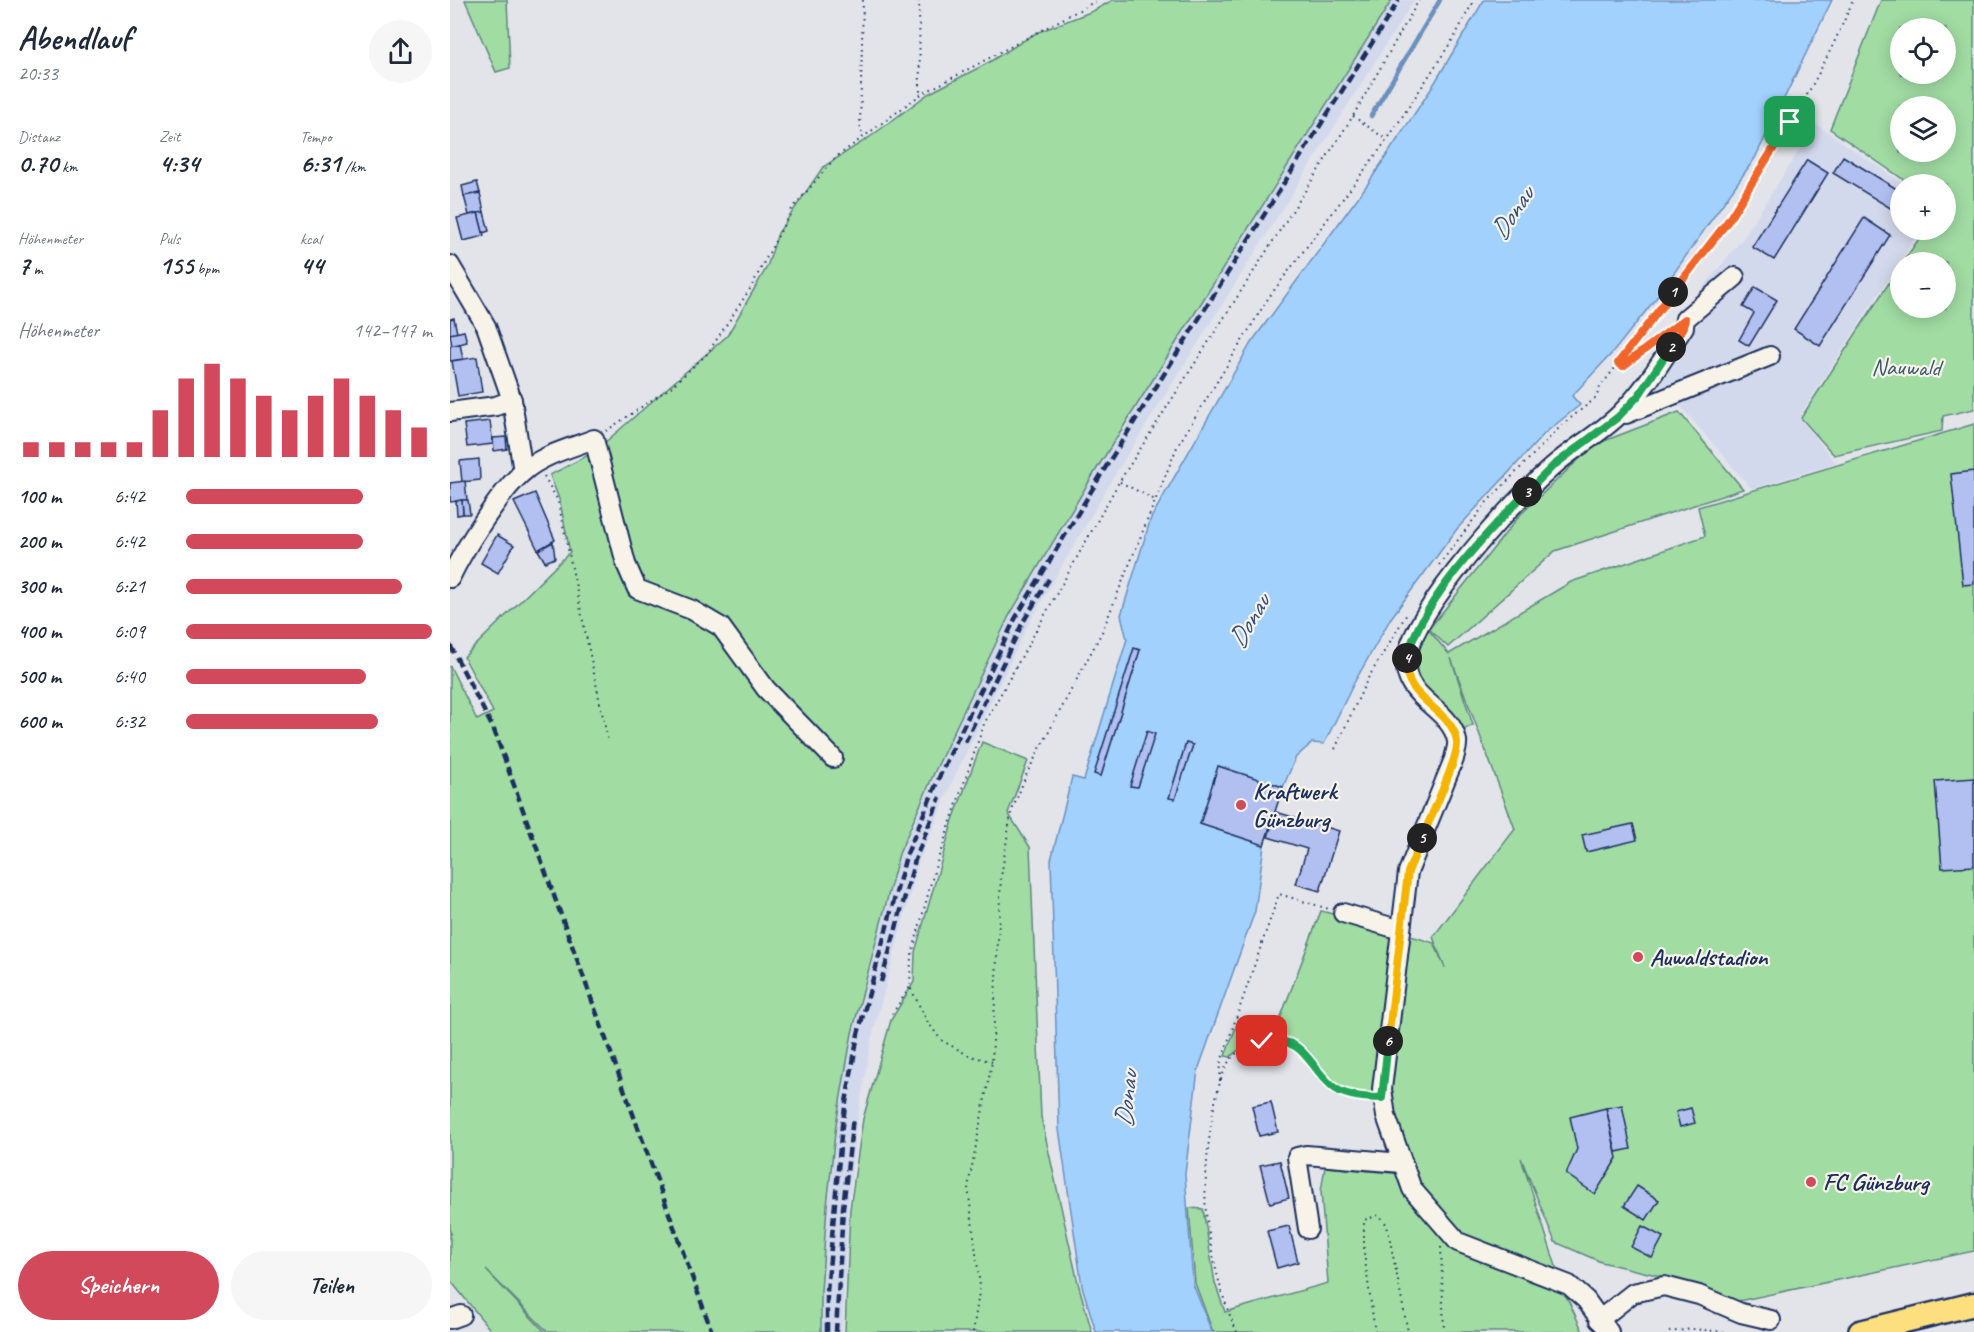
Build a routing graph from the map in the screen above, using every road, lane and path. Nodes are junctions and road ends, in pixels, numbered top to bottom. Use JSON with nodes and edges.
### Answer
{"nodes":[{"id":1,"x":863,"y":0,"type":"edge"},
{"id":2,"x":919,"y":0,"type":"edge"},
{"id":3,"x":1098,"y":0,"type":"edge"},
{"id":4,"x":1419,"y":0,"type":"edge"},
{"id":5,"x":1474,"y":0,"type":"edge"},
{"id":6,"x":1852,"y":0,"type":"edge"},
{"id":7,"x":920,"y":95,"type":"junction"},
{"id":8,"x":1353,"y":116,"type":"junction"},
{"id":9,"x":864,"y":137,"type":"junction"},
{"id":10,"x":1387,"y":140,"type":"junction"},
{"id":11,"x":450,"y":265,"type":"edge"},
{"id":12,"x":1735,"y":277,"type":"dead end"},
{"id":13,"x":1658,"y":339,"type":"dead end"},
{"id":14,"x":1770,"y":356,"type":"dead end"},
{"id":15,"x":512,"y":400,"type":"junction"},
{"id":16,"x":450,"y":412,"type":"edge"},
{"id":17,"x":1618,"y":417,"type":"junction"},
{"id":18,"x":594,"y":440,"type":"junction"},
{"id":19,"x":529,"y":468,"type":"junction"},
{"id":20,"x":1119,"y":482,"type":"junction"},
{"id":21,"x":1155,"y":500,"type":"junction"},
{"id":22,"x":450,"y":579,"type":"edge"},
{"id":23,"x":1388,"y":645,"type":"dead end"},
{"id":24,"x":608,"y":741,"type":"dead end"},
{"id":25,"x":1335,"y":749,"type":"dead end"},
{"id":26,"x":833,"y":758,"type":"dead end"},
{"id":27,"x":1343,"y":914,"type":"joint"},
{"id":28,"x":1401,"y":930,"type":"junction"},
{"id":29,"x":910,"y":987,"type":"junction"},
{"id":30,"x":892,"y":1014,"type":"dead end"},
{"id":31,"x":992,"y":1062,"type":"junction"},
{"id":32,"x":1220,"y":1085,"type":"junction"},
{"id":33,"x":1382,"y":1098,"type":"junction"},
{"id":34,"x":1402,"y":1163,"type":"junction"},
{"id":35,"x":1308,"y":1229,"type":"dead end"},
{"id":36,"x":1448,"y":1231,"type":"junction"},
{"id":37,"x":1974,"y":1304,"type":"edge"},
{"id":38,"x":1771,"y":1320,"type":"dead end"},
{"id":39,"x":1602,"y":1328,"type":"edge"},
{"id":40,"x":973,"y":1332,"type":"edge"},
{"id":41,"x":1238,"y":1332,"type":"edge"},
{"id":42,"x":1375,"y":1332,"type":"edge"},
{"id":43,"x":1408,"y":1332,"type":"edge"},
{"id":44,"x":1444,"y":1332,"type":"edge"},
{"id":45,"x":1669,"y":1332,"type":"edge"},
{"id":46,"x":1725,"y":1332,"type":"edge"},
{"id":47,"x":1860,"y":1332,"type":"edge"}],
"edges":[{"from":1,"to":9,"type":"path"},
{"from":2,"to":7,"type":"path"},
{"from":3,"to":7,"type":"path"},
{"from":4,"to":8,"type":"path"},
{"from":5,"to":10,"type":"path"},
{"from":6,"to":13,"type":"path"},
{"from":7,"to":9,"type":"path"},
{"from":8,"to":10,"type":"path"},
{"from":8,"to":20,"type":"path"},
{"from":9,"to":18,"type":"path"},
{"from":10,"to":21,"type":"path"},
{"from":11,"to":15,"type":"street"},
{"from":12,"to":17,"type":"street"},
{"from":14,"to":17,"type":"street"},
{"from":15,"to":16,"type":"street"},
{"from":15,"to":19,"type":"street"},
{"from":17,"to":28,"type":"street"},
{"from":18,"to":19,"type":"street"},
{"from":18,"to":26,"type":"street"},
{"from":19,"to":22,"type":"street"},
{"from":19,"to":24,"type":"path"},
{"from":20,"to":21,"type":"path"},
{"from":20,"to":29,"type":"path"},
{"from":21,"to":31,"type":"path"},
{"from":23,"to":25,"type":"path"},
{"from":27,"to":28,"type":"street"},
{"from":27,"to":32,"type":"path"},
{"from":28,"to":33,"type":"street"},
{"from":29,"to":30,"type":"path"},
{"from":29,"to":31,"type":"path"},
{"from":31,"to":40,"type":"path"},
{"from":32,"to":33,"type":"path"},
{"from":32,"to":41,"type":"path"},
{"from":33,"to":34,"type":"street"},
{"from":34,"to":35,"type":"street"},
{"from":34,"to":36,"type":"street"},
{"from":36,"to":39,"type":"street"},
{"from":36,"to":44,"type":"path"},
{"from":37,"to":47,"type":"main road"},
{"from":38,"to":39,"type":"street"},
{"from":42,"to":43,"type":"path"},
{"from":45,"to":46,"type":"path"}]}
